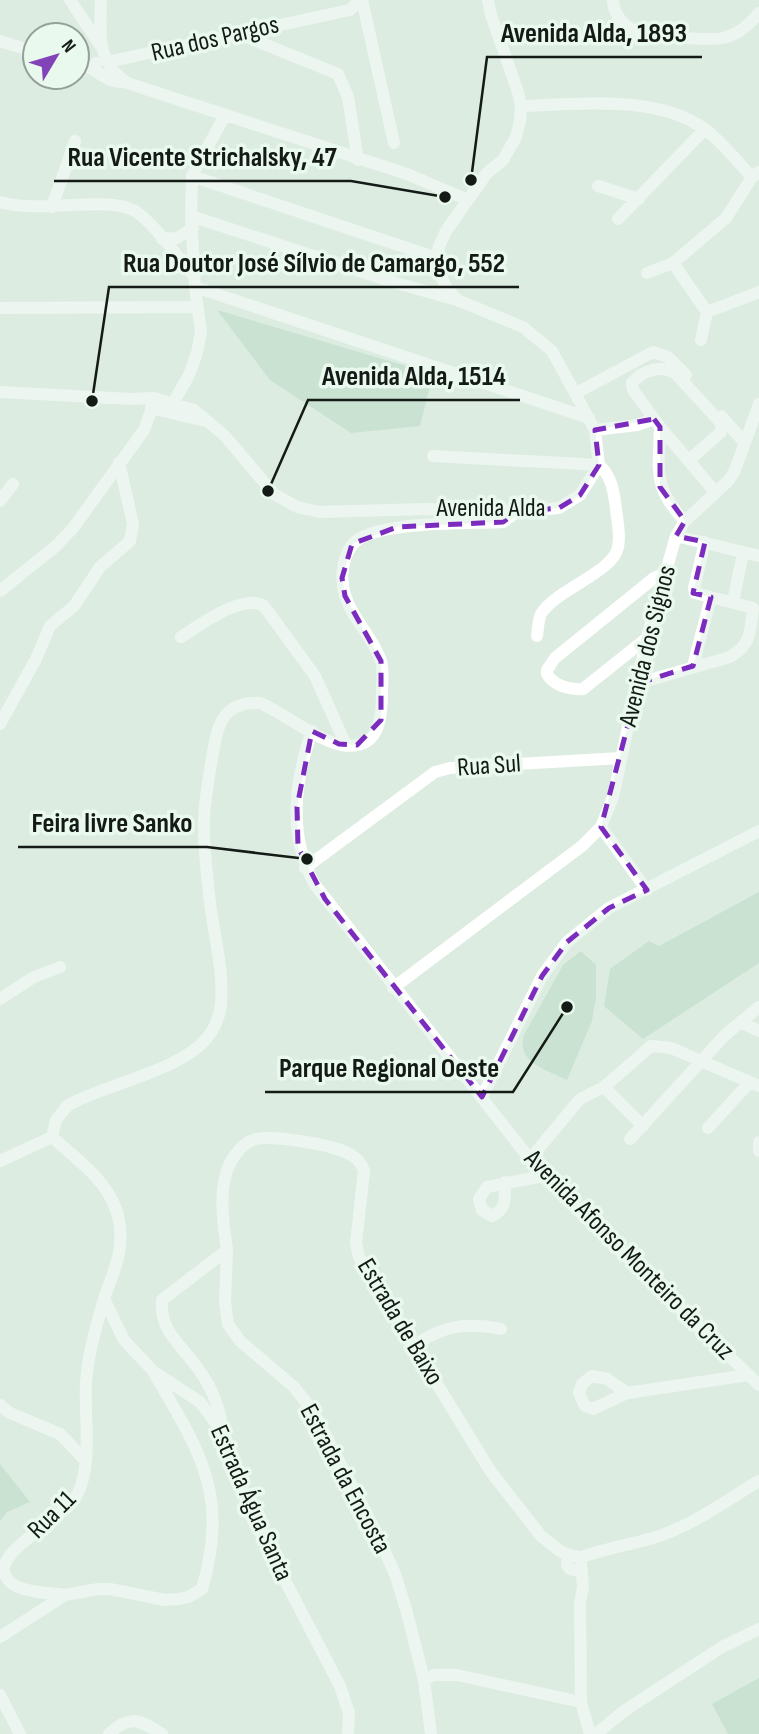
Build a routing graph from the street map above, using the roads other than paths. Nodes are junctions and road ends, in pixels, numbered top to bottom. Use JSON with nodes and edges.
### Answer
{"nodes":[{"id":1,"x":70,"y":0,"type":"edge"},
{"id":2,"x":101,"y":0,"type":"edge"},
{"id":3,"x":361,"y":0,"type":"edge"},
{"id":4,"x":488,"y":0,"type":"edge"},
{"id":5,"x":613,"y":0,"type":"edge"},
{"id":6,"x":348,"y":5,"type":"edge"},
{"id":7,"x":759,"y":13,"type":"edge"},
{"id":8,"x":237,"y":33,"type":"junction"},
{"id":9,"x":0,"y":41,"type":"edge"},
{"id":10,"x":21,"y":48,"type":"edge"},
{"id":11,"x":104,"y":55,"type":"junction"},
{"id":12,"x":91,"y":62,"type":"edge"},
{"id":13,"x":91,"y":70,"type":"edge"},
{"id":14,"x":127,"y":83,"type":"junction"},
{"id":15,"x":521,"y":106,"type":"junction"},
{"id":16,"x":225,"y":115,"type":"junction"},
{"id":17,"x":705,"y":129,"type":"junction"},
{"id":18,"x":75,"y":141,"type":"dead end"},
{"id":19,"x":394,"y":143,"type":"dead end"},
{"id":20,"x":358,"y":160,"type":"junction"},
{"id":21,"x":755,"y":174,"type":"edge"},
{"id":22,"x":192,"y":176,"type":"junction"},
{"id":23,"x":598,"y":186,"type":"dead end"},
{"id":24,"x":639,"y":199,"type":"junction"},
{"id":25,"x":468,"y":200,"type":"junction"},
{"id":26,"x":0,"y":202,"type":"edge"},
{"id":27,"x":52,"y":207,"type":"junction"},
{"id":28,"x":618,"y":219,"type":"dead end"},
{"id":29,"x":192,"y":222,"type":"junction"},
{"id":30,"x":162,"y":239,"type":"junction"},
{"id":31,"x":437,"y":258,"type":"junction"},
{"id":32,"x":673,"y":262,"type":"junction"},
{"id":33,"x":647,"y":273,"type":"dead end"},
{"id":34,"x":195,"y":281,"type":"junction"},
{"id":35,"x":759,"y":292,"type":"edge"},
{"id":36,"x":457,"y":300,"type":"junction"},
{"id":37,"x":196,"y":307,"type":"junction"},
{"id":38,"x":0,"y":308,"type":"edge"},
{"id":39,"x":707,"y":312,"type":"junction"},
{"id":40,"x":701,"y":340,"type":"dead end"},
{"id":41,"x":0,"y":391,"type":"edge"},
{"id":42,"x":576,"y":393,"type":"junction"},
{"id":43,"x":131,"y":399,"type":"junction"},
{"id":44,"x":759,"y":404,"type":"edge"},
{"id":45,"x":169,"y":406,"type":"junction"},
{"id":46,"x":152,"y":408,"type":"junction"},
{"id":47,"x":657,"y":423,"type":"junction"},
{"id":48,"x":592,"y":424,"type":"junction"},
{"id":49,"x":144,"y":430,"type":"junction"},
{"id":50,"x":744,"y":442,"type":"junction"},
{"id":51,"x":433,"y":456,"type":"dead end"},
{"id":52,"x":688,"y":460,"type":"junction"},
{"id":53,"x":120,"y":462,"type":"junction"},
{"id":54,"x":599,"y":465,"type":"junction"},
{"id":55,"x":7,"y":483,"type":"edge"},
{"id":56,"x":716,"y":493,"type":"junction"},
{"id":57,"x":0,"y":501,"type":"edge"},
{"id":58,"x":517,"y":512,"type":"junction"},
{"id":59,"x":685,"y":521,"type":"junction"},
{"id":60,"x":676,"y":536,"type":"junction"},
{"id":61,"x":705,"y":542,"type":"junction"},
{"id":62,"x":743,"y":553,"type":"junction"},
{"id":63,"x":759,"y":556,"type":"edge"},
{"id":64,"x":667,"y":572,"type":"junction"},
{"id":65,"x":0,"y":591,"type":"edge"},
{"id":66,"x":711,"y":597,"type":"junction"},
{"id":67,"x":733,"y":602,"type":"junction"},
{"id":68,"x":537,"y":636,"type":"dead end"},
{"id":69,"x":181,"y":637,"type":"dead end"},
{"id":70,"x":647,"y":638,"type":"junction"},
{"id":71,"x":693,"y":666,"type":"junction"},
{"id":72,"x":639,"y":682,"type":"junction"},
{"id":73,"x":0,"y":724,"type":"edge"},
{"id":74,"x":312,"y":731,"type":"junction"},
{"id":75,"x":346,"y":745,"type":"junction"},
{"id":76,"x":621,"y":758,"type":"junction"},
{"id":77,"x":601,"y":827,"type":"junction"},
{"id":78,"x":759,"y":831,"type":"edge"},
{"id":79,"x":305,"y":868,"type":"junction"},
{"id":80,"x":647,"y":890,"type":"junction"},
{"id":81,"x":60,"y":967,"type":"dead end"},
{"id":82,"x":393,"y":988,"type":"junction"},
{"id":83,"x":0,"y":999,"type":"edge"},
{"id":84,"x":759,"y":1007,"type":"edge"},
{"id":85,"x":740,"y":1022,"type":"junction"},
{"id":86,"x":759,"y":1031,"type":"edge"},
{"id":87,"x":704,"y":1061,"type":"junction"},
{"id":88,"x":755,"y":1084,"type":"edge"},
{"id":89,"x":604,"y":1087,"type":"junction"},
{"id":90,"x":482,"y":1097,"type":"junction"},
{"id":91,"x":643,"y":1126,"type":"junction"},
{"id":92,"x":708,"y":1128,"type":"dead end"},
{"id":93,"x":52,"y":1137,"type":"junction"},
{"id":94,"x":631,"y":1139,"type":"dead end"},
{"id":95,"x":759,"y":1142,"type":"edge"},
{"id":96,"x":759,"y":1151,"type":"edge"},
{"id":97,"x":530,"y":1159,"type":"junction"},
{"id":98,"x":0,"y":1161,"type":"edge"},
{"id":99,"x":543,"y":1176,"type":"junction"},
{"id":100,"x":505,"y":1182,"type":"dead end"},
{"id":101,"x":227,"y":1250,"type":"junction"},
{"id":102,"x":104,"y":1299,"type":"junction"},
{"id":103,"x":501,"y":1329,"type":"dead end"},
{"id":104,"x":415,"y":1345,"type":"junction"},
{"id":105,"x":154,"y":1372,"type":"junction"},
{"id":106,"x":748,"y":1375,"type":"junction"},
{"id":107,"x":759,"y":1385,"type":"edge"},
{"id":108,"x":627,"y":1393,"type":"dead end"},
{"id":109,"x":0,"y":1405,"type":"edge"},
{"id":110,"x":224,"y":1434,"type":"junction"},
{"id":111,"x":85,"y":1460,"type":"junction"},
{"id":112,"x":759,"y":1481,"type":"edge"},
{"id":113,"x":574,"y":1562,"type":"junction"},
{"id":114,"x":65,"y":1595,"type":"junction"},
{"id":115,"x":759,"y":1629,"type":"edge"},
{"id":116,"x":0,"y":1637,"type":"edge"},
{"id":117,"x":424,"y":1680,"type":"junction"},
{"id":118,"x":0,"y":1695,"type":"edge"},
{"id":119,"x":581,"y":1702,"type":"junction"},
{"id":120,"x":20,"y":1734,"type":"edge"},
{"id":121,"x":109,"y":1734,"type":"edge"},
{"id":122,"x":162,"y":1734,"type":"edge"},
{"id":123,"x":348,"y":1734,"type":"edge"},
{"id":124,"x":431,"y":1734,"type":"edge"},
{"id":125,"x":590,"y":1734,"type":"edge"},
{"id":126,"x":596,"y":1734,"type":"edge"}],
"edges":[{"from":1,"to":11,"type":"street"},
{"from":2,"to":11,"type":"street"},
{"from":3,"to":6,"type":"street","name":"Rua dos Pargos"},
{"from":3,"to":19,"type":"street"},
{"from":4,"to":15,"type":"street"},
{"from":5,"to":7,"type":"street"},
{"from":6,"to":8,"type":"street","name":"Rua dos Pargos"},
{"from":8,"to":11,"type":"street","name":"Rua dos Pargos"},
{"from":8,"to":20,"type":"street"},
{"from":9,"to":10,"type":"street"},
{"from":11,"to":12,"type":"street"},
{"from":11,"to":14,"type":"street"},
{"from":13,"to":14,"type":"street"},
{"from":14,"to":16,"type":"street"},
{"from":15,"to":17,"type":"street"},
{"from":15,"to":25,"type":"street"},
{"from":16,"to":20,"type":"street"},
{"from":16,"to":22,"type":"street"},
{"from":17,"to":21,"type":"street"},
{"from":17,"to":24,"type":"street"},
{"from":18,"to":27,"type":"street"},
{"from":20,"to":25,"type":"street"},
{"from":21,"to":32,"type":"street"},
{"from":22,"to":29,"type":"street"},
{"from":22,"to":31,"type":"street"},
{"from":23,"to":24,"type":"street"},
{"from":24,"to":28,"type":"street"},
{"from":25,"to":31,"type":"street"},
{"from":26,"to":27,"type":"street"},
{"from":27,"to":30,"type":"street"},
{"from":29,"to":30,"type":"street"},
{"from":29,"to":34,"type":"street"},
{"from":29,"to":36,"type":"street"},
{"from":30,"to":34,"type":"street"},
{"from":31,"to":36,"type":"street"},
{"from":32,"to":33,"type":"street"},
{"from":32,"to":39,"type":"street"},
{"from":34,"to":37,"type":"street"},
{"from":34,"to":48,"type":"street"},
{"from":35,"to":39,"type":"street"},
{"from":36,"to":42,"type":"street"},
{"from":37,"to":38,"type":"street"},
{"from":37,"to":45,"type":"street"},
{"from":39,"to":40,"type":"street"},
{"from":41,"to":43,"type":"street"},
{"from":42,"to":48,"type":"street"},
{"from":42,"to":50,"type":"street"},
{"from":43,"to":45,"type":"street","name":"Avenida Alda"},
{"from":43,"to":46,"type":"street","name":"Avenida Alda"},
{"from":44,"to":50,"type":"street","name":"Avenida dos Signos"},
{"from":45,"to":46,"type":"street","name":"Avenida Alda"},
{"from":45,"to":49,"type":"street"},
{"from":45,"to":58,"type":"street","name":"Avenida Alda"},
{"from":46,"to":49,"type":"street"},
{"from":47,"to":48,"type":"street"},
{"from":47,"to":52,"type":"street"},
{"from":47,"to":52,"type":"street"},
{"from":47,"to":59,"type":"street"},
{"from":48,"to":54,"type":"street"},
{"from":49,"to":53,"type":"street"},
{"from":50,"to":56,"type":"street","name":"Avenida dos Signos"},
{"from":51,"to":54,"type":"street"},
{"from":52,"to":56,"type":"street"},
{"from":53,"to":65,"type":"street"},
{"from":53,"to":73,"type":"street"},
{"from":54,"to":58,"type":"street","name":"Avenida Alda"},
{"from":54,"to":68,"type":"street"},
{"from":55,"to":57,"type":"street"},
{"from":56,"to":59,"type":"street","name":"Avenida dos Signos"},
{"from":58,"to":75,"type":"street"},
{"from":59,"to":60,"type":"street","name":"Avenida dos Signos"},
{"from":60,"to":61,"type":"street"},
{"from":60,"to":64,"type":"street","name":"Avenida dos Signos"},
{"from":61,"to":62,"type":"street"},
{"from":61,"to":66,"type":"street"},
{"from":62,"to":63,"type":"street"},
{"from":62,"to":67,"type":"street"},
{"from":64,"to":70,"type":"street","name":"Avenida dos Signos"},
{"from":64,"to":70,"type":"street"},
{"from":66,"to":67,"type":"street"},
{"from":66,"to":71,"type":"street"},
{"from":67,"to":71,"type":"street"},
{"from":69,"to":75,"type":"street"},
{"from":70,"to":72,"type":"street","name":"Avenida dos Signos"},
{"from":71,"to":72,"type":"street"},
{"from":72,"to":76,"type":"street","name":"Avenida dos Signos"},
{"from":74,"to":75,"type":"street"},
{"from":74,"to":79,"type":"street","name":"Avenida Afonso Monteiro da Cruz"},
{"from":74,"to":93,"type":"street"},
{"from":76,"to":77,"type":"street","name":"Avenida dos Signos"},
{"from":76,"to":79,"type":"street","name":"Rua Sul"},
{"from":77,"to":80,"type":"street"},
{"from":77,"to":82,"type":"street","name":"Avenida dos Signos"},
{"from":78,"to":80,"type":"street"},
{"from":79,"to":82,"type":"street","name":"Avenida Afonso Monteiro da Cruz"},
{"from":80,"to":90,"type":"street"},
{"from":81,"to":83,"type":"street"},
{"from":82,"to":90,"type":"street","name":"Avenida Afonso Monteiro da Cruz"},
{"from":84,"to":85,"type":"street"},
{"from":85,"to":86,"type":"street"},
{"from":85,"to":87,"type":"street"},
{"from":87,"to":88,"type":"street"},
{"from":87,"to":89,"type":"street"},
{"from":87,"to":91,"type":"street"},
{"from":88,"to":92,"type":"street"},
{"from":89,"to":91,"type":"street"},
{"from":89,"to":97,"type":"street"},
{"from":90,"to":97,"type":"street","name":"Avenida Afonso Monteiro da Cruz"},
{"from":91,"to":94,"type":"street"},
{"from":93,"to":98,"type":"street"},
{"from":93,"to":102,"type":"street"},
{"from":95,"to":96,"type":"street"},
{"from":97,"to":99,"type":"street","name":"Avenida Afonso Monteiro da Cruz"},
{"from":99,"to":100,"type":"street"},
{"from":99,"to":106,"type":"street","name":"Avenida Afonso Monteiro da Cruz"},
{"from":101,"to":104,"type":"street","name":"Estrada de Baixo"},
{"from":101,"to":110,"type":"street"},
{"from":101,"to":117,"type":"street","name":"Estrada da Encosta"},
{"from":102,"to":105,"type":"street","name":"Estrada Água Santa"},
{"from":102,"to":111,"type":"street","name":"Rua 11"},
{"from":103,"to":104,"type":"street"},
{"from":104,"to":113,"type":"street","name":"Estrada de Baixo"},
{"from":105,"to":110,"type":"street","name":"Estrada Água Santa"},
{"from":105,"to":114,"type":"street"},
{"from":106,"to":107,"type":"street","name":"Avenida Afonso Monteiro da Cruz"},
{"from":106,"to":108,"type":"street"},
{"from":109,"to":111,"type":"street"},
{"from":110,"to":123,"type":"street","name":"Estrada Água Santa"},
{"from":111,"to":114,"type":"street","name":"Rua 11"},
{"from":112,"to":113,"type":"street"},
{"from":113,"to":119,"type":"street"},
{"from":114,"to":116,"type":"street"},
{"from":115,"to":126,"type":"street"},
{"from":117,"to":119,"type":"street"},
{"from":117,"to":124,"type":"street","name":"Estrada da Encosta"},
{"from":118,"to":120,"type":"street"},
{"from":119,"to":125,"type":"street"},
{"from":121,"to":122,"type":"street"}]}
